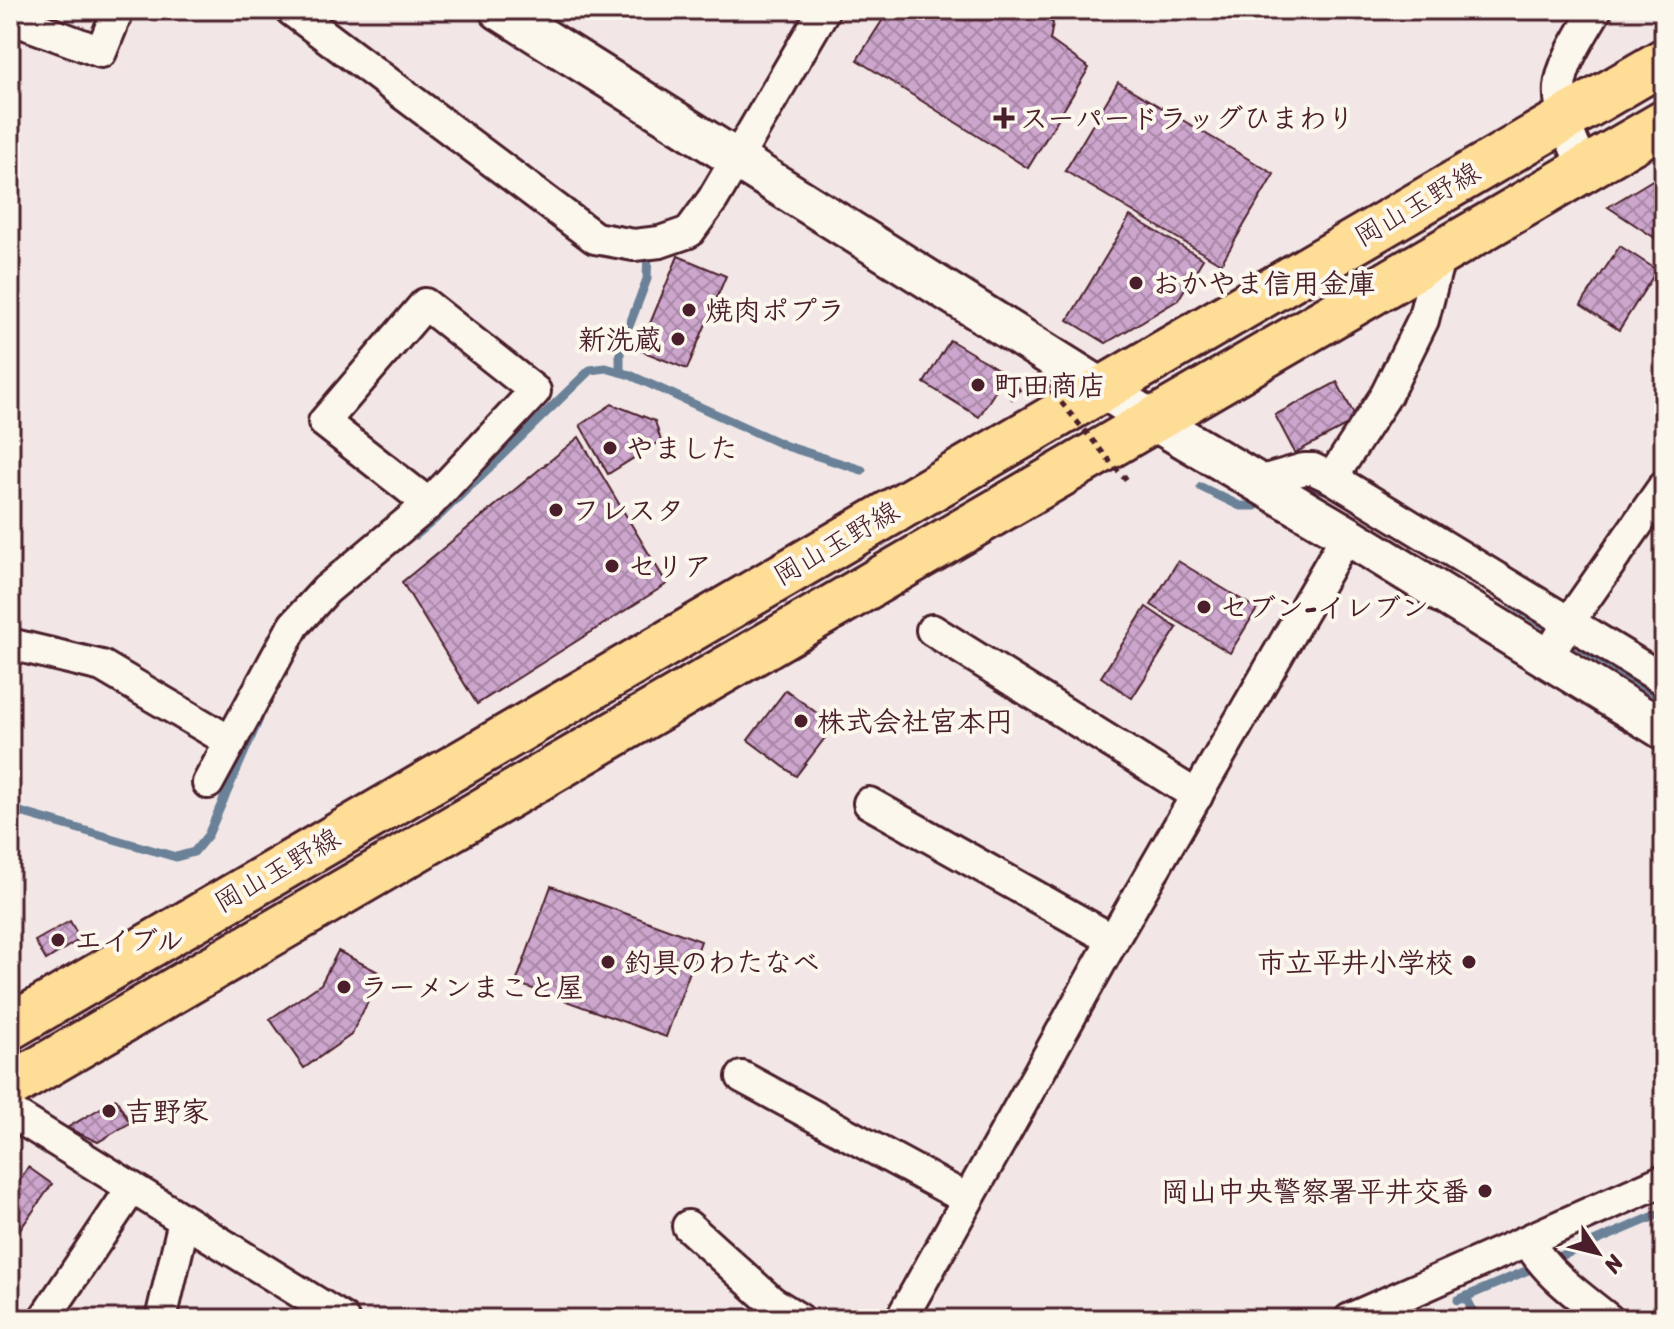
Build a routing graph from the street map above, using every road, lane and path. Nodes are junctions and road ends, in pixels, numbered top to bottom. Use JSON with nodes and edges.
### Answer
{"nodes":[{"id":1,"x":118,"y":10,"type":"edge"},
{"id":2,"x":291,"y":10,"type":"edge"},
{"id":3,"x":499,"y":10,"type":"edge"},
{"id":4,"x":824,"y":10,"type":"edge"},
{"id":5,"x":1596,"y":10,"type":"edge"},
{"id":6,"x":10,"y":18,"type":"edge"},
{"id":7,"x":1664,"y":61,"type":"edge"},
{"id":8,"x":1562,"y":120,"type":"junction"},
{"id":9,"x":1664,"y":123,"type":"edge"},
{"id":10,"x":736,"y":159,"type":"junction"},
{"id":11,"x":1584,"y":169,"type":"junction"},
{"id":12,"x":1440,"y":254,"type":"junction"},
{"id":13,"x":1103,"y":387,"type":"junction"},
{"id":14,"x":1013,"y":392,"type":"dead end"},
{"id":15,"x":1154,"y":421,"type":"junction"},
{"id":16,"x":1128,"y":475,"type":"dead end"},
{"id":17,"x":1332,"y":478,"type":"junction"},
{"id":18,"x":1258,"y":482,"type":"junction"},
{"id":19,"x":1664,"y":486,"type":"edge"},
{"id":20,"x":429,"y":504,"type":"junction"},
{"id":21,"x":1347,"y":535,"type":"junction"},
{"id":22,"x":932,"y":630,"type":"dead end"},
{"id":23,"x":1560,"y":637,"type":"junction"},
{"id":24,"x":10,"y":644,"type":"edge"},
{"id":25,"x":1664,"y":680,"type":"edge"},
{"id":26,"x":1664,"y":730,"type":"edge"},
{"id":27,"x":231,"y":742,"type":"junction"},
{"id":28,"x":208,"y":783,"type":"dead end"},
{"id":29,"x":1197,"y":796,"type":"junction"},
{"id":30,"x":869,"y":803,"type":"dead end"},
{"id":31,"x":1113,"y":940,"type":"junction"},
{"id":32,"x":10,"y":1027,"type":"edge"},
{"id":33,"x":742,"y":1077,"type":"dead end"},
{"id":34,"x":10,"y":1086,"type":"edge"},
{"id":35,"x":10,"y":1112,"type":"edge"},
{"id":36,"x":1664,"y":1180,"type":"edge"},
{"id":37,"x":132,"y":1188,"type":"junction"},
{"id":38,"x":967,"y":1199,"type":"junction"},
{"id":39,"x":184,"y":1221,"type":"junction"},
{"id":40,"x":688,"y":1226,"type":"dead end"},
{"id":41,"x":1539,"y":1257,"type":"junction"},
{"id":42,"x":44,"y":1319,"type":"edge"},
{"id":43,"x":161,"y":1319,"type":"edge"},
{"id":44,"x":343,"y":1319,"type":"edge"},
{"id":45,"x":799,"y":1319,"type":"edge"},
{"id":46,"x":901,"y":1319,"type":"edge"},
{"id":47,"x":1350,"y":1319,"type":"edge"},
{"id":48,"x":1608,"y":1319,"type":"edge"}],
"edges":[{"from":1,"to":6,"type":"street"},
{"from":2,"to":10,"type":"street"},
{"from":3,"to":10,"type":"street"},
{"from":4,"to":10,"type":"street"},
{"from":5,"to":8,"type":"street"},
{"from":7,"to":8,"type":"main road","name":"岡山玉野線"},
{"from":8,"to":11,"type":"street"},
{"from":8,"to":13,"type":"main road","name":"岡山玉野線"},
{"from":9,"to":11,"type":"main road","name":"岡山玉野線"},
{"from":10,"to":13,"type":"street"},
{"from":11,"to":12,"type":"main road","name":"岡山玉野線"},
{"from":12,"to":15,"type":"main road","name":"岡山玉野線"},
{"from":12,"to":17,"type":"street"},
{"from":13,"to":15,"type":"street"},
{"from":13,"to":32,"type":"main road","name":"岡山玉野線"},
{"from":14,"to":16,"type":"path","bridge":true},
{"from":15,"to":18,"type":"street"},
{"from":15,"to":34,"type":"main road","name":"岡山玉野線"},
{"from":17,"to":18,"type":"street"},
{"from":17,"to":23,"type":"street"},
{"from":18,"to":21,"type":"street"},
{"from":19,"to":23,"type":"street"},
{"from":20,"to":20,"type":"street"},
{"from":20,"to":27,"type":"street"},
{"from":21,"to":23,"type":"street"},
{"from":21,"to":29,"type":"street"},
{"from":22,"to":29,"type":"street"},
{"from":23,"to":25,"type":"street"},
{"from":23,"to":26,"type":"street"},
{"from":24,"to":27,"type":"street"},
{"from":27,"to":28,"type":"street"},
{"from":29,"to":31,"type":"street"},
{"from":30,"to":31,"type":"street"},
{"from":31,"to":38,"type":"street"},
{"from":33,"to":38,"type":"street"},
{"from":35,"to":37,"type":"street"},
{"from":36,"to":41,"type":"street"},
{"from":37,"to":39,"type":"street"},
{"from":37,"to":42,"type":"street"},
{"from":38,"to":46,"type":"street"},
{"from":39,"to":43,"type":"street"},
{"from":39,"to":44,"type":"street"},
{"from":40,"to":45,"type":"street"},
{"from":41,"to":47,"type":"street"},
{"from":41,"to":48,"type":"street"}]}
